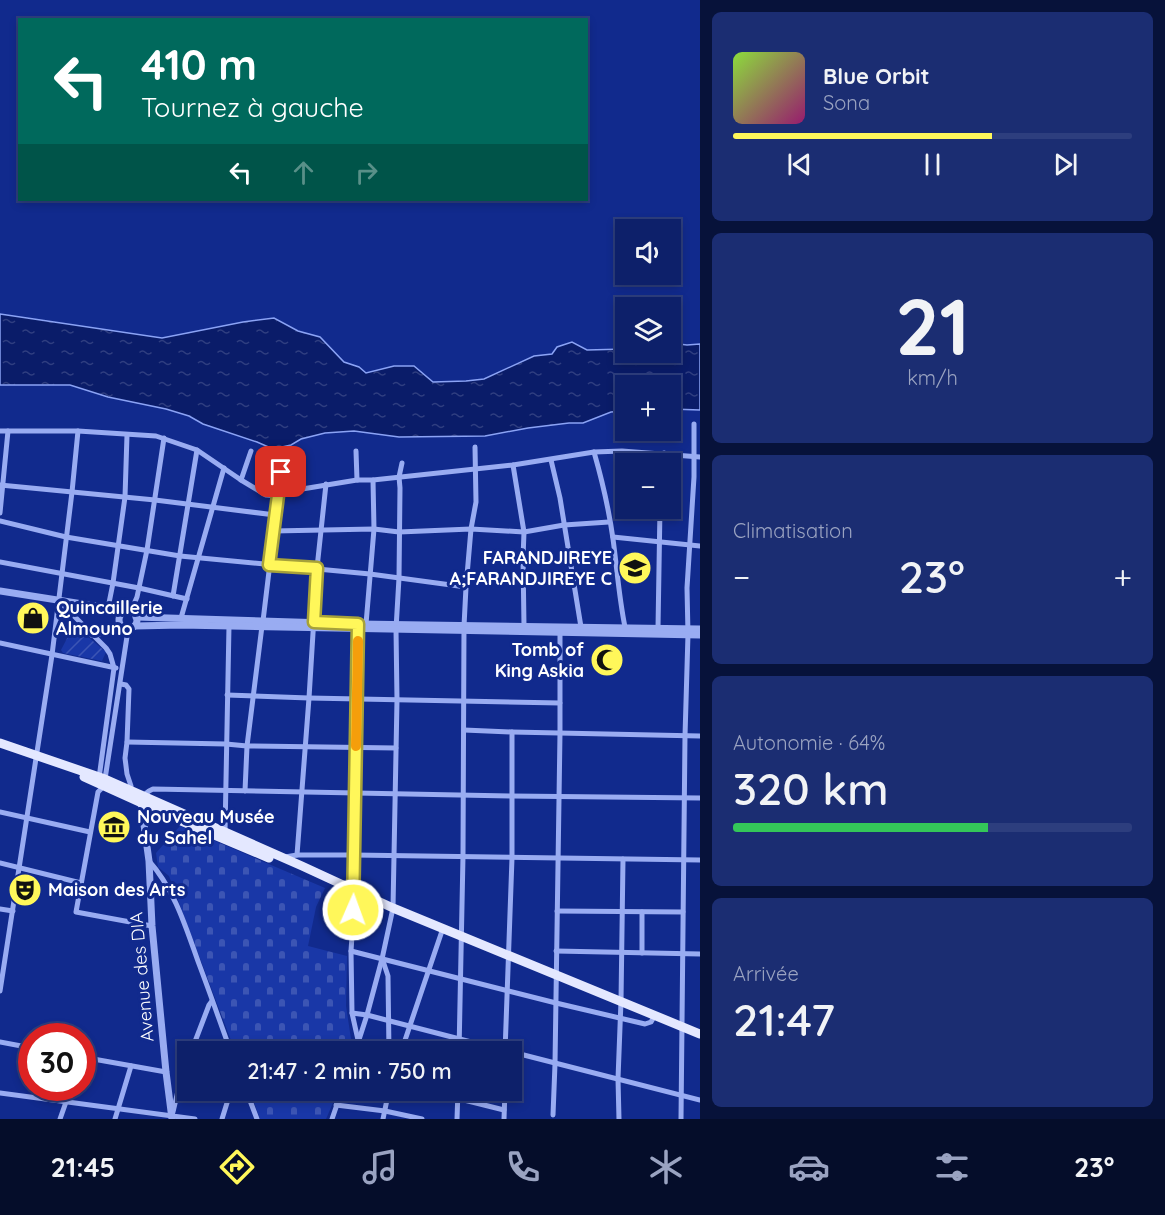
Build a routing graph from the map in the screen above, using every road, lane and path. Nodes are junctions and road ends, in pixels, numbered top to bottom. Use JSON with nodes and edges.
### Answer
{"nodes":[{"id":1,"x":694,"y":424,"type":"dead end"},
{"id":2,"x":0,"y":430,"type":"edge"},
{"id":3,"x":8,"y":431,"type":"junction"},
{"id":4,"x":78,"y":431,"type":"junction"},
{"id":5,"x":127,"y":435,"type":"junction"},
{"id":6,"x":164,"y":438,"type":"junction"},
{"id":7,"x":475,"y":447,"type":"dead end"},
{"id":8,"x":197,"y":450,"type":"junction"},
{"id":9,"x":356,"y":451,"type":"dead end"},
{"id":10,"x":251,"y":452,"type":"dead end"},
{"id":11,"x":594,"y":452,"type":"junction"},
{"id":12,"x":664,"y":453,"type":"edge"},
{"id":13,"x":681,"y":455,"type":"edge"},
{"id":14,"x":697,"y":457,"type":"edge"},
{"id":15,"x":551,"y":460,"type":"junction"},
{"id":16,"x":402,"y":463,"type":"dead end"},
{"id":17,"x":513,"y":465,"type":"junction"},
{"id":18,"x":224,"y":468,"type":"junction"},
{"id":19,"x":474,"y":468,"type":"junction"},
{"id":20,"x":281,"y":472,"type":"dead end"},
{"id":21,"x":399,"y":477,"type":"junction"},
{"id":22,"x":241,"y":480,"type":"junction"},
{"id":23,"x":357,"y":480,"type":"junction"},
{"id":24,"x":373,"y":480,"type":"junction"},
{"id":25,"x":326,"y":484,"type":"junction"},
{"id":26,"x":1,"y":485,"type":"edge"},
{"id":27,"x":72,"y":492,"type":"junction"},
{"id":28,"x":278,"y":496,"type":"junction"},
{"id":29,"x":125,"y":497,"type":"junction"},
{"id":30,"x":155,"y":500,"type":"junction"},
{"id":31,"x":189,"y":504,"type":"junction"},
{"id":32,"x":212,"y":507,"type":"junction"},
{"id":33,"x":0,"y":513,"type":"edge"},
{"id":34,"x":275,"y":515,"type":"junction"},
{"id":35,"x":660,"y":519,"type":"edge"},
{"id":36,"x":0,"y":521,"type":"edge"},
{"id":37,"x":609,"y":522,"type":"junction"},
{"id":38,"x":564,"y":525,"type":"junction"},
{"id":39,"x":374,"y":529,"type":"junction"},
{"id":40,"x":471,"y":529,"type":"junction"},
{"id":41,"x":322,"y":530,"type":"junction"},
{"id":42,"x":273,"y":531,"type":"junction"},
{"id":43,"x":399,"y":532,"type":"junction"},
{"id":44,"x":524,"y":532,"type":"junction"},
{"id":45,"x":66,"y":537,"type":"junction"},
{"id":46,"x":613,"y":537,"type":"junction"},
{"id":47,"x":659,"y":542,"type":"junction"},
{"id":48,"x":689,"y":544,"type":"junction"},
{"id":49,"x":119,"y":546,"type":"junction"},
{"id":50,"x":700,"y":546,"type":"edge"},
{"id":51,"x":147,"y":550,"type":"junction"},
{"id":52,"x":180,"y":556,"type":"junction"},
{"id":53,"x":197,"y":557,"type":"junction"},
{"id":54,"x":0,"y":562,"type":"edge"},
{"id":55,"x":269,"y":565,"type":"junction"},
{"id":56,"x":317,"y":568,"type":"junction"},
{"id":57,"x":61,"y":573,"type":"junction"},
{"id":58,"x":370,"y":574,"type":"junction"},
{"id":59,"x":399,"y":578,"type":"junction"},
{"id":60,"x":113,"y":583,"type":"junction"},
{"id":61,"x":466,"y":587,"type":"junction"},
{"id":62,"x":139,"y":588,"type":"junction"},
{"id":63,"x":0,"y":591,"type":"edge"},
{"id":64,"x":173,"y":596,"type":"junction"},
{"id":65,"x":187,"y":599,"type":"junction"},
{"id":66,"x":59,"y":601,"type":"junction"},
{"id":67,"x":108,"y":608,"type":"junction"},
{"id":68,"x":134,"y":614,"type":"junction"},
{"id":69,"x":120,"y":615,"type":"junction"},
{"id":70,"x":181,"y":618,"type":"junction"},
{"id":71,"x":262,"y":624,"type":"junction"},
{"id":72,"x":366,"y":624,"type":"junction"},
{"id":73,"x":314,"y":625,"type":"junction"},
{"id":74,"x":135,"y":626,"type":"junction"},
{"id":75,"x":229,"y":626,"type":"junction"},
{"id":76,"x":524,"y":626,"type":"junction"},
{"id":77,"x":358,"y":627,"type":"junction"},
{"id":78,"x":396,"y":627,"type":"junction"},
{"id":79,"x":581,"y":627,"type":"junction"},
{"id":80,"x":625,"y":627,"type":"junction"},
{"id":81,"x":464,"y":628,"type":"junction"},
{"id":82,"x":658,"y":628,"type":"junction"},
{"id":83,"x":125,"y":629,"type":"junction"},
{"id":84,"x":700,"y":629,"type":"edge"},
{"id":85,"x":560,"y":630,"type":"junction"},
{"id":86,"x":688,"y":631,"type":"junction"},
{"id":87,"x":91,"y":634,"type":"junction"},
{"id":88,"x":700,"y":635,"type":"edge"},
{"id":89,"x":0,"y":643,"type":"edge"},
{"id":90,"x":52,"y":655,"type":"junction"},
{"id":91,"x":114,"y":668,"type":"junction"},
{"id":92,"x":123,"y":670,"type":"junction"},
{"id":93,"x":120,"y":684,"type":"junction"},
{"id":94,"x":227,"y":695,"type":"junction"},
{"id":95,"x":253,"y":696,"type":"junction"},
{"id":96,"x":309,"y":698,"type":"junction"},
{"id":97,"x":357,"y":699,"type":"junction"},
{"id":98,"x":397,"y":700,"type":"junction"},
{"id":99,"x":464,"y":701,"type":"junction"},
{"id":100,"x":560,"y":703,"type":"junction"},
{"id":101,"x":464,"y":730,"type":"junction"},
{"id":102,"x":512,"y":732,"type":"junction"},
{"id":103,"x":560,"y":733,"type":"junction"},
{"id":104,"x":685,"y":736,"type":"junction"},
{"id":105,"x":700,"y":736,"type":"edge"},
{"id":106,"x":127,"y":742,"type":"junction"},
{"id":107,"x":0,"y":743,"type":"edge"},
{"id":108,"x":226,"y":744,"type":"junction"},
{"id":109,"x":247,"y":746,"type":"junction"},
{"id":110,"x":305,"y":746,"type":"junction"},
{"id":111,"x":356,"y":747,"type":"junction"},
{"id":112,"x":396,"y":748,"type":"junction"},
{"id":113,"x":36,"y":756,"type":"junction"},
{"id":114,"x":101,"y":784,"type":"junction"},
{"id":115,"x":130,"y":790,"type":"junction"},
{"id":116,"x":226,"y":791,"type":"junction"},
{"id":117,"x":245,"y":791,"type":"junction"},
{"id":118,"x":302,"y":792,"type":"junction"},
{"id":119,"x":355,"y":793,"type":"junction"},
{"id":120,"x":395,"y":793,"type":"junction"},
{"id":121,"x":463,"y":794,"type":"junction"},
{"id":122,"x":512,"y":796,"type":"junction"},
{"id":123,"x":558,"y":796,"type":"junction"},
{"id":124,"x":685,"y":798,"type":"junction"},
{"id":125,"x":700,"y":798,"type":"edge"},
{"id":126,"x":142,"y":800,"type":"junction"},
{"id":127,"x":0,"y":812,"type":"edge"},
{"id":128,"x":27,"y":818,"type":"junction"},
{"id":129,"x":220,"y":830,"type":"junction"},
{"id":130,"x":90,"y":832,"type":"junction"},
{"id":131,"x":297,"y":855,"type":"junction"},
{"id":132,"x":354,"y":855,"type":"junction"},
{"id":133,"x":394,"y":856,"type":"junction"},
{"id":134,"x":463,"y":856,"type":"junction"},
{"id":135,"x":282,"y":858,"type":"junction"},
{"id":136,"x":512,"y":858,"type":"junction"},
{"id":137,"x":558,"y":858,"type":"junction"},
{"id":138,"x":623,"y":859,"type":"junction"},
{"id":139,"x":684,"y":860,"type":"junction"},
{"id":140,"x":700,"y":860,"type":"edge"},
{"id":141,"x":149,"y":861,"type":"junction"},
{"id":142,"x":0,"y":863,"type":"edge"},
{"id":143,"x":20,"y":867,"type":"junction"},
{"id":144,"x":81,"y":882,"type":"junction"},
{"id":145,"x":355,"y":890,"type":"junction"},
{"id":146,"x":393,"y":908,"type":"junction"},
{"id":147,"x":0,"y":909,"type":"edge"},
{"id":148,"x":13,"y":911,"type":"junction"},
{"id":149,"x":557,"y":911,"type":"junction"},
{"id":150,"x":623,"y":911,"type":"junction"},
{"id":151,"x":642,"y":912,"type":"junction"},
{"id":152,"x":683,"y":912,"type":"junction"},
{"id":153,"x":152,"y":926,"type":"junction"},
{"id":154,"x":443,"y":928,"type":"junction"},
{"id":155,"x":460,"y":936,"type":"junction"},
{"id":156,"x":351,"y":951,"type":"junction"},
{"id":157,"x":556,"y":951,"type":"junction"},
{"id":158,"x":622,"y":953,"type":"junction"},
{"id":159,"x":642,"y":953,"type":"junction"},
{"id":160,"x":683,"y":954,"type":"junction"},
{"id":161,"x":700,"y":954,"type":"edge"},
{"id":162,"x":508,"y":955,"type":"junction"},
{"id":163,"x":382,"y":959,"type":"junction"},
{"id":164,"x":428,"y":971,"type":"junction"},
{"id":165,"x":556,"y":974,"type":"junction"},
{"id":166,"x":1,"y":979,"type":"edge"},
{"id":167,"x":460,"y":980,"type":"junction"},
{"id":168,"x":508,"y":990,"type":"junction"},
{"id":169,"x":0,"y":991,"type":"edge"},
{"id":170,"x":212,"y":1001,"type":"junction"},
{"id":171,"x":621,"y":1001,"type":"junction"},
{"id":172,"x":556,"y":1003,"type":"junction"},
{"id":173,"x":352,"y":1013,"type":"junction"},
{"id":174,"x":367,"y":1015,"type":"junction"},
{"id":175,"x":655,"y":1015,"type":"junction"},
{"id":176,"x":621,"y":1018,"type":"junction"},
{"id":177,"x":389,"y":1021,"type":"junction"},
{"id":178,"x":682,"y":1026,"type":"junction"},
{"id":179,"x":410,"y":1027,"type":"junction"},
{"id":180,"x":700,"y":1034,"type":"edge"},
{"id":181,"x":459,"y":1039,"type":"junction"},
{"id":182,"x":195,"y":1041,"type":"edge"},
{"id":183,"x":227,"y":1041,"type":"edge"},
{"id":184,"x":358,"y":1041,"type":"joint"},
{"id":185,"x":389,"y":1041,"type":"edge"},
{"id":186,"x":405,"y":1041,"type":"edge"},
{"id":187,"x":466,"y":1041,"type":"edge"},
{"id":188,"x":507,"y":1041,"type":"edge"},
{"id":189,"x":0,"y":1042,"type":"edge"},
{"id":190,"x":18,"y":1045,"type":"edge"},
{"id":191,"x":522,"y":1056,"type":"edge"},
{"id":192,"x":96,"y":1060,"type":"edge"},
{"id":193,"x":555,"y":1064,"type":"junction"},
{"id":194,"x":131,"y":1066,"type":"junction"},
{"id":195,"x":166,"y":1072,"type":"junction"},
{"id":196,"x":618,"y":1078,"type":"junction"},
{"id":197,"x":0,"y":1093,"type":"edge"},
{"id":198,"x":177,"y":1096,"type":"edge"},
{"id":199,"x":682,"y":1096,"type":"junction"},
{"id":200,"x":700,"y":1100,"type":"edge"},
{"id":201,"x":228,"y":1101,"type":"edge"},
{"id":202,"x":250,"y":1101,"type":"edge"},
{"id":203,"x":338,"y":1101,"type":"edge"},
{"id":204,"x":387,"y":1101,"type":"edge"},
{"id":205,"x":458,"y":1101,"type":"edge"},
{"id":206,"x":466,"y":1101,"type":"edge"},
{"id":207,"x":504,"y":1101,"type":"edge"},
{"id":208,"x":66,"y":1102,"type":"junction"},
{"id":209,"x":336,"y":1105,"type":"junction"},
{"id":210,"x":118,"y":1109,"type":"junction"},
{"id":211,"x":504,"y":1110,"type":"junction"},
{"id":212,"x":385,"y":1111,"type":"junction"},
{"id":213,"x":553,"y":1115,"type":"dead end"},
{"id":214,"x":172,"y":1118,"type":"edge"},
{"id":215,"x":60,"y":1119,"type":"edge"},
{"id":216,"x":115,"y":1119,"type":"edge"},
{"id":217,"x":195,"y":1119,"type":"edge"},
{"id":218,"x":222,"y":1119,"type":"edge"},
{"id":219,"x":257,"y":1119,"type":"edge"},
{"id":220,"x":332,"y":1119,"type":"edge"},
{"id":221,"x":384,"y":1119,"type":"edge"},
{"id":222,"x":422,"y":1119,"type":"edge"},
{"id":223,"x":458,"y":1119,"type":"edge"},
{"id":224,"x":504,"y":1119,"type":"edge"},
{"id":225,"x":619,"y":1119,"type":"edge"},
{"id":226,"x":681,"y":1119,"type":"edge"}],
"edges":[{"from":1,"to":14,"type":"street"},
{"from":2,"to":3,"type":"street"},
{"from":3,"to":4,"type":"street"},
{"from":3,"to":26,"type":"street"},
{"from":4,"to":5,"type":"street"},
{"from":4,"to":27,"type":"street"},
{"from":5,"to":6,"type":"street"},
{"from":5,"to":29,"type":"street"},
{"from":6,"to":8,"type":"street"},
{"from":6,"to":30,"type":"street"},
{"from":7,"to":19,"type":"street"},
{"from":8,"to":18,"type":"street"},
{"from":8,"to":31,"type":"street"},
{"from":9,"to":23,"type":"street"},
{"from":10,"to":22,"type":"street"},
{"from":11,"to":12,"type":"street"},
{"from":11,"to":15,"type":"street"},
{"from":11,"to":37,"type":"street"},
{"from":13,"to":14,"type":"street"},
{"from":14,"to":48,"type":"street"},
{"from":15,"to":17,"type":"street"},
{"from":15,"to":38,"type":"street"},
{"from":16,"to":21,"type":"street"},
{"from":17,"to":19,"type":"street"},
{"from":17,"to":44,"type":"street"},
{"from":18,"to":22,"type":"street"},
{"from":18,"to":32,"type":"street"},
{"from":19,"to":21,"type":"street"},
{"from":19,"to":40,"type":"street"},
{"from":20,"to":28,"type":"street"},
{"from":21,"to":24,"type":"street"},
{"from":21,"to":43,"type":"street"},
{"from":22,"to":28,"type":"street"},
{"from":23,"to":24,"type":"street"},
{"from":23,"to":25,"type":"street"},
{"from":24,"to":39,"type":"street"},
{"from":25,"to":28,"type":"street"},
{"from":25,"to":41,"type":"street"},
{"from":26,"to":27,"type":"street"},
{"from":26,"to":33,"type":"street"},
{"from":27,"to":29,"type":"street"},
{"from":27,"to":45,"type":"street"},
{"from":28,"to":34,"type":"street"},
{"from":29,"to":30,"type":"street"},
{"from":29,"to":49,"type":"street"},
{"from":30,"to":31,"type":"street"},
{"from":30,"to":51,"type":"street"},
{"from":31,"to":32,"type":"street"},
{"from":31,"to":52,"type":"street"},
{"from":32,"to":34,"type":"street"},
{"from":32,"to":53,"type":"street"},
{"from":34,"to":42,"type":"street"},
{"from":35,"to":47,"type":"street"},
{"from":36,"to":45,"type":"street"},
{"from":37,"to":38,"type":"street"},
{"from":37,"to":46,"type":"street"},
{"from":38,"to":44,"type":"street"},
{"from":38,"to":79,"type":"street"},
{"from":39,"to":41,"type":"street"},
{"from":39,"to":43,"type":"street"},
{"from":39,"to":58,"type":"street"},
{"from":40,"to":43,"type":"street"},
{"from":40,"to":44,"type":"street"},
{"from":40,"to":61,"type":"street"},
{"from":41,"to":42,"type":"street"},
{"from":41,"to":56,"type":"street"},
{"from":42,"to":55,"type":"street"},
{"from":43,"to":59,"type":"street"},
{"from":44,"to":76,"type":"street"},
{"from":45,"to":49,"type":"street"},
{"from":45,"to":57,"type":"street"},
{"from":46,"to":47,"type":"street"},
{"from":46,"to":80,"type":"street"},
{"from":47,"to":48,"type":"street"},
{"from":47,"to":82,"type":"street"},
{"from":48,"to":50,"type":"street"},
{"from":48,"to":86,"type":"street"},
{"from":49,"to":51,"type":"street"},
{"from":49,"to":60,"type":"street"},
{"from":51,"to":52,"type":"street"},
{"from":51,"to":62,"type":"street"},
{"from":52,"to":53,"type":"street"},
{"from":52,"to":64,"type":"street"},
{"from":53,"to":55,"type":"street"},
{"from":53,"to":65,"type":"street"},
{"from":54,"to":57,"type":"street"},
{"from":55,"to":56,"type":"street"},
{"from":55,"to":71,"type":"street"},
{"from":56,"to":58,"type":"street"},
{"from":56,"to":73,"type":"street"},
{"from":57,"to":60,"type":"street"},
{"from":57,"to":66,"type":"street"},
{"from":58,"to":59,"type":"street"},
{"from":58,"to":72,"type":"street"},
{"from":59,"to":61,"type":"street"},
{"from":59,"to":78,"type":"street"},
{"from":60,"to":62,"type":"street"},
{"from":60,"to":67,"type":"street"},
{"from":61,"to":81,"type":"street"},
{"from":62,"to":64,"type":"street"},
{"from":62,"to":68,"type":"street"},
{"from":63,"to":66,"type":"street"},
{"from":64,"to":65,"type":"street"},
{"from":65,"to":70,"type":"street"},
{"from":66,"to":67,"type":"street"},
{"from":66,"to":87,"type":"street"},
{"from":66,"to":90,"type":"street"},
{"from":67,"to":69,"type":"street"},
{"from":68,"to":69,"type":"street"},
{"from":68,"to":70,"type":"street"},
{"from":68,"to":74,"type":"street"},
{"from":69,"to":83,"type":"street"},
{"from":70,"to":71,"type":"street"},
{"from":71,"to":73,"type":"street"},
{"from":71,"to":75,"type":"street"},
{"from":71,"to":95,"type":"street"},
{"from":72,"to":77,"type":"street"},
{"from":72,"to":78,"type":"street"},
{"from":73,"to":77,"type":"street"},
{"from":73,"to":96,"type":"street"},
{"from":74,"to":75,"type":"street"},
{"from":74,"to":83,"type":"street"},
{"from":75,"to":94,"type":"street"},
{"from":76,"to":81,"type":"street"},
{"from":76,"to":85,"type":"street"},
{"from":77,"to":78,"type":"street"},
{"from":77,"to":97,"type":"street"},
{"from":78,"to":81,"type":"street"},
{"from":78,"to":98,"type":"street"},
{"from":79,"to":80,"type":"street"},
{"from":79,"to":85,"type":"street"},
{"from":80,"to":82,"type":"street"},
{"from":81,"to":85,"type":"street"},
{"from":81,"to":99,"type":"street"},
{"from":82,"to":86,"type":"street"},
{"from":83,"to":87,"type":"street"},
{"from":83,"to":92,"type":"street"},
{"from":84,"to":86,"type":"street"},
{"from":85,"to":86,"type":"street"},
{"from":85,"to":100,"type":"street"},
{"from":86,"to":88,"type":"street"},
{"from":86,"to":104,"type":"street"},
{"from":87,"to":91,"type":"street"},
{"from":89,"to":90,"type":"street"},
{"from":90,"to":91,"type":"street"},
{"from":90,"to":113,"type":"street"},
{"from":91,"to":92,"type":"street"},
{"from":91,"to":114,"type":"street"},
{"from":92,"to":93,"type":"street"},
{"from":93,"to":106,"type":"street"},
{"from":93,"to":114,"type":"street"},
{"from":94,"to":95,"type":"street"},
{"from":94,"to":108,"type":"street"},
{"from":95,"to":96,"type":"street"},
{"from":95,"to":109,"type":"street"},
{"from":96,"to":97,"type":"street"},
{"from":96,"to":110,"type":"street"},
{"from":97,"to":98,"type":"street"},
{"from":97,"to":111,"type":"street"},
{"from":98,"to":99,"type":"street"},
{"from":98,"to":112,"type":"street"},
{"from":99,"to":100,"type":"street"},
{"from":99,"to":101,"type":"street"},
{"from":100,"to":103,"type":"street"},
{"from":101,"to":102,"type":"street"},
{"from":101,"to":121,"type":"street"},
{"from":102,"to":103,"type":"street"},
{"from":102,"to":122,"type":"street"},
{"from":103,"to":104,"type":"street"},
{"from":103,"to":123,"type":"street"},
{"from":104,"to":105,"type":"street"},
{"from":104,"to":124,"type":"street"},
{"from":106,"to":108,"type":"street"},
{"from":106,"to":115,"type":"street"},
{"from":107,"to":113,"type":"main road"},
{"from":108,"to":109,"type":"street"},
{"from":108,"to":116,"type":"street"},
{"from":109,"to":110,"type":"street"},
{"from":109,"to":117,"type":"street"},
{"from":110,"to":111,"type":"street"},
{"from":110,"to":118,"type":"street"},
{"from":111,"to":112,"type":"street"},
{"from":111,"to":119,"type":"street"},
{"from":112,"to":120,"type":"street"},
{"from":113,"to":114,"type":"main road"},
{"from":113,"to":128,"type":"street"},
{"from":114,"to":115,"type":"main road"},
{"from":114,"to":126,"type":"main road"},
{"from":114,"to":130,"type":"street"},
{"from":115,"to":126,"type":"main road"},
{"from":116,"to":117,"type":"street"},
{"from":116,"to":126,"type":"street"},
{"from":116,"to":129,"type":"street"},
{"from":117,"to":118,"type":"street"},
{"from":118,"to":119,"type":"street"},
{"from":118,"to":131,"type":"street"},
{"from":119,"to":120,"type":"street"},
{"from":119,"to":132,"type":"street"},
{"from":120,"to":121,"type":"street"},
{"from":120,"to":133,"type":"street"},
{"from":121,"to":122,"type":"street"},
{"from":121,"to":134,"type":"street"},
{"from":122,"to":123,"type":"street"},
{"from":122,"to":136,"type":"street"},
{"from":123,"to":124,"type":"street"},
{"from":123,"to":137,"type":"street"},
{"from":124,"to":125,"type":"street"},
{"from":124,"to":139,"type":"street"},
{"from":126,"to":129,"type":"main road"},
{"from":126,"to":141,"type":"street","name":"Avenue des DIA"},
{"from":126,"to":145,"type":"main road"},
{"from":127,"to":128,"type":"street"},
{"from":128,"to":130,"type":"street"},
{"from":128,"to":143,"type":"street"},
{"from":129,"to":135,"type":"main road"},
{"from":130,"to":144,"type":"street"},
{"from":131,"to":132,"type":"street"},
{"from":131,"to":135,"type":"street"},
{"from":132,"to":133,"type":"street"},
{"from":132,"to":145,"type":"street"},
{"from":133,"to":134,"type":"street"},
{"from":133,"to":146,"type":"street"},
{"from":134,"to":136,"type":"street"},
{"from":134,"to":155,"type":"street"},
{"from":135,"to":145,"type":"main road"},
{"from":136,"to":137,"type":"street"},
{"from":136,"to":162,"type":"street"},
{"from":137,"to":138,"type":"street"},
{"from":137,"to":149,"type":"street"},
{"from":138,"to":139,"type":"street"},
{"from":138,"to":150,"type":"street"},
{"from":139,"to":140,"type":"street"},
{"from":139,"to":152,"type":"street"},
{"from":141,"to":153,"type":"street","name":"Avenue des DIA"},
{"from":141,"to":170,"type":"street"},
{"from":142,"to":143,"type":"street"},
{"from":143,"to":144,"type":"street"},
{"from":143,"to":148,"type":"street"},
{"from":144,"to":153,"type":"street"},
{"from":145,"to":146,"type":"main road"},
{"from":145,"to":156,"type":"street"},
{"from":146,"to":154,"type":"main road"},
{"from":146,"to":163,"type":"street"},
{"from":147,"to":148,"type":"street"},
{"from":148,"to":166,"type":"street"},
{"from":149,"to":150,"type":"street"},
{"from":149,"to":157,"type":"street"},
{"from":150,"to":151,"type":"street"},
{"from":150,"to":158,"type":"street"},
{"from":151,"to":152,"type":"street"},
{"from":151,"to":159,"type":"street"},
{"from":152,"to":160,"type":"street"},
{"from":153,"to":195,"type":"street","name":"Avenue des DIA"},
{"from":154,"to":155,"type":"main road"},
{"from":154,"to":164,"type":"street"},
{"from":155,"to":162,"type":"main road"},
{"from":155,"to":167,"type":"street"},
{"from":156,"to":163,"type":"street"},
{"from":156,"to":173,"type":"street"},
{"from":157,"to":158,"type":"street"},
{"from":157,"to":165,"type":"street"},
{"from":158,"to":159,"type":"street"},
{"from":158,"to":171,"type":"street"},
{"from":159,"to":160,"type":"street"},
{"from":160,"to":161,"type":"street"},
{"from":160,"to":178,"type":"street"},
{"from":162,"to":165,"type":"main road"},
{"from":162,"to":168,"type":"street"},
{"from":163,"to":164,"type":"street"},
{"from":163,"to":174,"type":"street"},
{"from":163,"to":177,"type":"street"},
{"from":164,"to":167,"type":"street"},
{"from":164,"to":179,"type":"street"},
{"from":165,"to":171,"type":"main road"},
{"from":165,"to":172,"type":"street"},
{"from":166,"to":169,"type":"street"},
{"from":167,"to":168,"type":"street"},
{"from":167,"to":181,"type":"street"},
{"from":168,"to":172,"type":"street"},
{"from":168,"to":188,"type":"street"},
{"from":170,"to":182,"type":"street"},
{"from":170,"to":183,"type":"street"},
{"from":171,"to":175,"type":"main road"},
{"from":171,"to":176,"type":"street"},
{"from":172,"to":176,"type":"street"},
{"from":172,"to":193,"type":"street"},
{"from":173,"to":174,"type":"street"},
{"from":173,"to":184,"type":"street"},
{"from":174,"to":177,"type":"street"},
{"from":174,"to":184,"type":"street"},
{"from":175,"to":176,"type":"street"},
{"from":175,"to":178,"type":"main road"},
{"from":176,"to":196,"type":"street"},
{"from":177,"to":179,"type":"street"},
{"from":177,"to":185,"type":"street"},
{"from":178,"to":180,"type":"main road"},
{"from":178,"to":199,"type":"street"},
{"from":179,"to":181,"type":"street"},
{"from":179,"to":186,"type":"street"},
{"from":181,"to":187,"type":"street"},
{"from":189,"to":190,"type":"street"},
{"from":191,"to":193,"type":"street"},
{"from":192,"to":194,"type":"street"},
{"from":193,"to":196,"type":"street"},
{"from":193,"to":213,"type":"street"},
{"from":194,"to":195,"type":"street"},
{"from":194,"to":210,"type":"street"},
{"from":195,"to":214,"type":"street","name":"Avenue des DIA"},
{"from":196,"to":199,"type":"street"},
{"from":196,"to":225,"type":"street"},
{"from":197,"to":208,"type":"street"},
{"from":198,"to":214,"type":"street"},
{"from":199,"to":200,"type":"street"},
{"from":199,"to":226,"type":"street"},
{"from":201,"to":218,"type":"street"},
{"from":202,"to":219,"type":"street"},
{"from":203,"to":209,"type":"street"},
{"from":204,"to":212,"type":"street"},
{"from":205,"to":223,"type":"street"},
{"from":206,"to":211,"type":"street"},
{"from":207,"to":211,"type":"street"},
{"from":208,"to":210,"type":"street"},
{"from":208,"to":215,"type":"street"},
{"from":209,"to":212,"type":"street"},
{"from":209,"to":220,"type":"street"},
{"from":210,"to":214,"type":"street"},
{"from":210,"to":216,"type":"street"},
{"from":211,"to":224,"type":"street"},
{"from":212,"to":221,"type":"street"},
{"from":212,"to":222,"type":"street"},
{"from":214,"to":217,"type":"street"}]}
